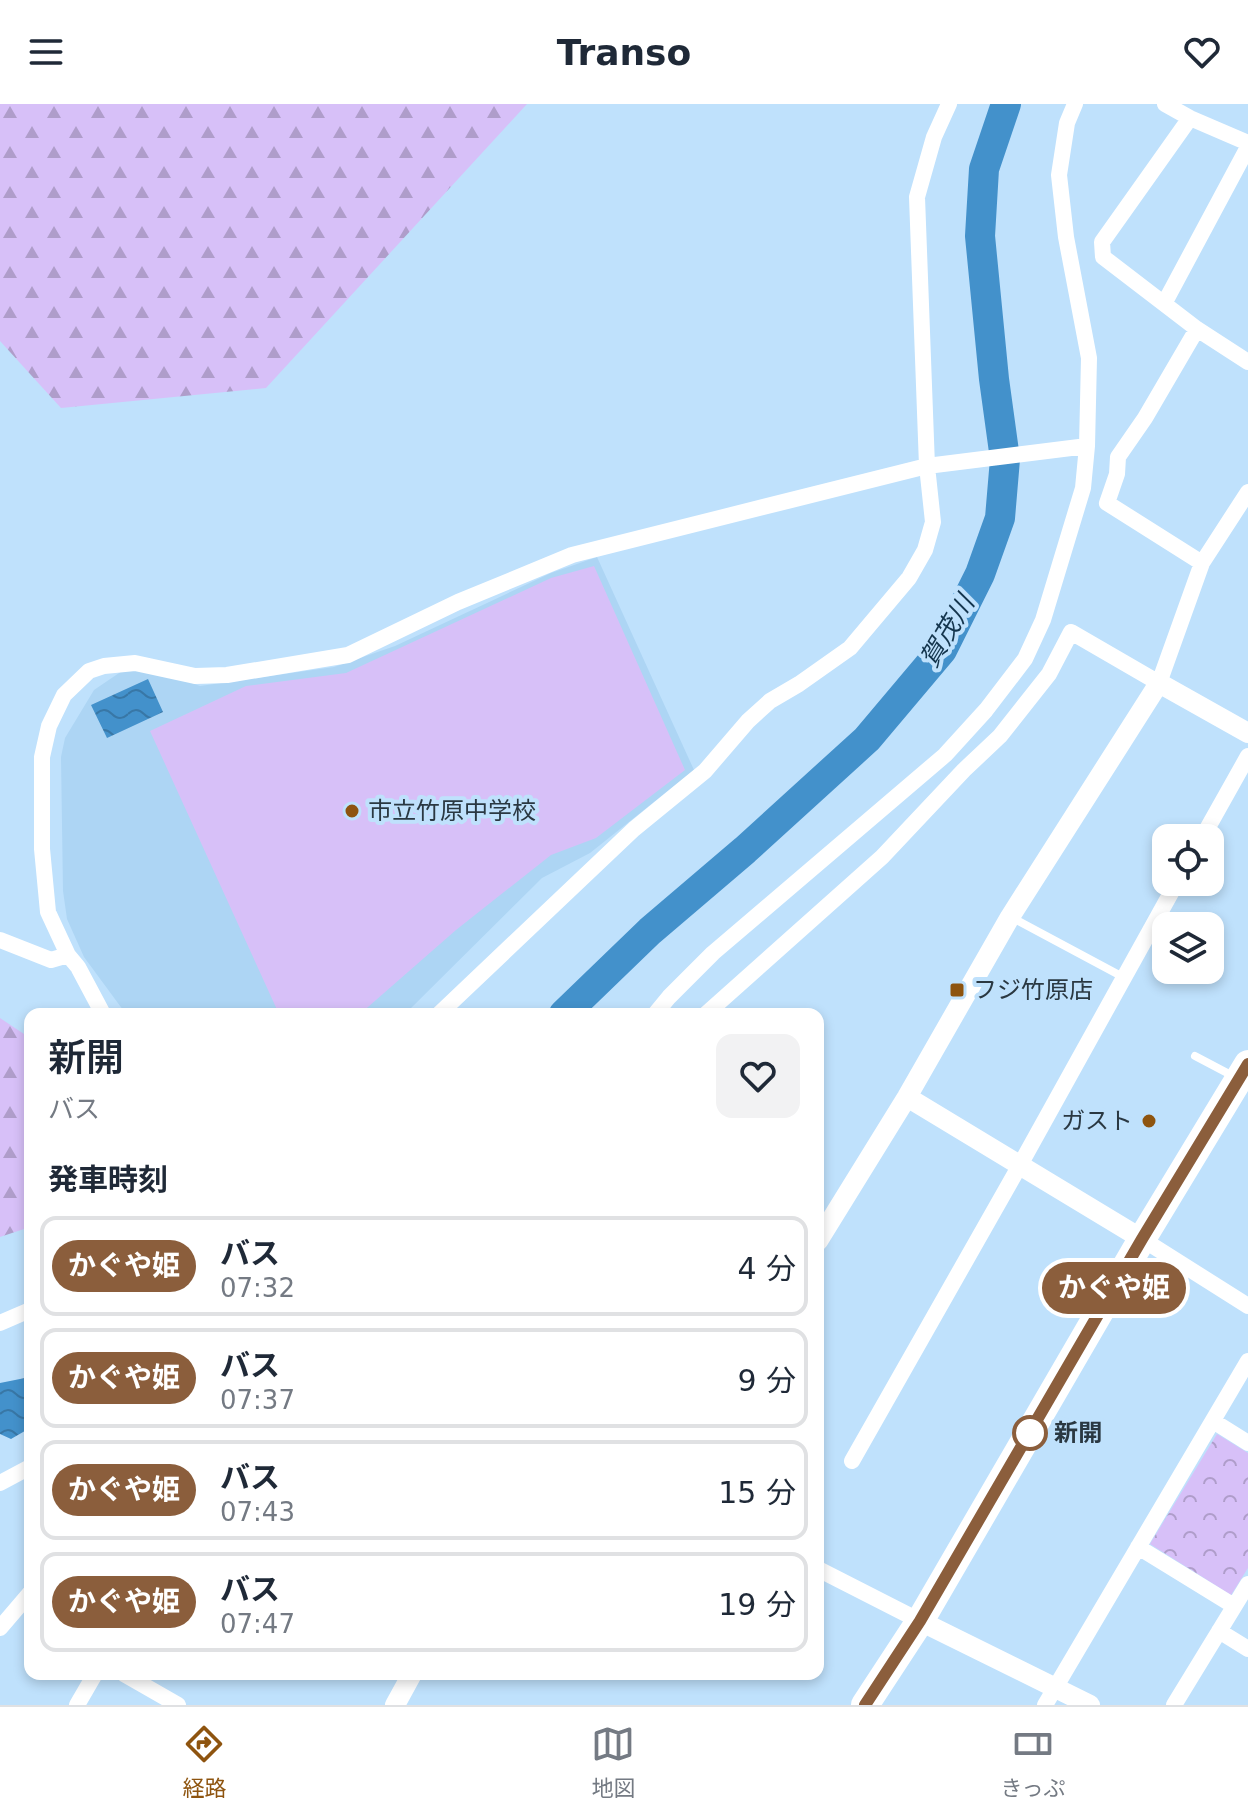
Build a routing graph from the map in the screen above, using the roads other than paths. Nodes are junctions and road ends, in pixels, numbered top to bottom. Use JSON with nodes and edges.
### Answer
{"nodes":[{"id":1,"x":949,"y":104,"type":"edge"},
{"id":2,"x":1075,"y":104,"type":"edge"},
{"id":3,"x":1086,"y":104,"type":"edge"},
{"id":4,"x":1165,"y":104,"type":"edge"},
{"id":5,"x":1190,"y":118,"type":"junction"},
{"id":6,"x":1067,"y":123,"type":"junction"},
{"id":7,"x":1248,"y":145,"type":"edge"},
{"id":8,"x":1165,"y":302,"type":"junction"},
{"id":9,"x":1197,"y":329,"type":"junction"},
{"id":10,"x":1248,"y":362,"type":"edge"},
{"id":11,"x":1078,"y":448,"type":"junction"},
{"id":12,"x":933,"y":466,"type":"junction"},
{"id":13,"x":1248,"y":492,"type":"edge"},
{"id":14,"x":1202,"y":563,"type":"junction"},
{"id":15,"x":1159,"y":683,"type":"junction"},
{"id":16,"x":1248,"y":733,"type":"edge"},
{"id":17,"x":1248,"y":756,"type":"edge"},
{"id":18,"x":1210,"y":824,"type":"edge"},
{"id":19,"x":1169,"y":896,"type":"edge"},
{"id":20,"x":1010,"y":917,"type":"junction"},
{"id":21,"x":0,"y":940,"type":"edge"},
{"id":22,"x":68,"y":955,"type":"junction"},
{"id":23,"x":1123,"y":977,"type":"junction"},
{"id":24,"x":100,"y":1008,"type":"edge"},
{"id":25,"x":444,"y":1008,"type":"edge"},
{"id":26,"x":661,"y":1008,"type":"edge"},
{"id":27,"x":713,"y":1008,"type":"edge"},
{"id":28,"x":1195,"y":1056,"type":"dead end"},
{"id":29,"x":1244,"y":1071,"type":"edge"},
{"id":30,"x":907,"y":1097,"type":"junction"},
{"id":31,"x":1020,"y":1165,"type":"junction"},
{"id":32,"x":824,"y":1231,"type":"edge"},
{"id":33,"x":1142,"y":1239,"type":"junction"},
{"id":34,"x":1248,"y":1306,"type":"edge"},
{"id":35,"x":24,"y":1313,"type":"edge"},
{"id":36,"x":0,"y":1323,"type":"edge"},
{"id":37,"x":1248,"y":1361,"type":"edge"},
{"id":38,"x":1213,"y":1421,"type":"junction"},
{"id":39,"x":1248,"y":1443,"type":"edge"},
{"id":40,"x":852,"y":1461,"type":"dead end"},
{"id":41,"x":24,"y":1470,"type":"edge"},
{"id":42,"x":0,"y":1483,"type":"edge"},
{"id":43,"x":1138,"y":1547,"type":"junction"},
{"id":44,"x":824,"y":1572,"type":"edge"},
{"id":45,"x":1248,"y":1584,"type":"edge"},
{"id":46,"x":24,"y":1600,"type":"edge"},
{"id":47,"x":1234,"y":1606,"type":"junction"},
{"id":48,"x":920,"y":1621,"type":"junction"},
{"id":49,"x":0,"y":1628,"type":"edge"},
{"id":50,"x":1219,"y":1631,"type":"junction"},
{"id":51,"x":1248,"y":1649,"type":"edge"},
{"id":52,"x":92,"y":1680,"type":"edge"},
{"id":53,"x":139,"y":1680,"type":"edge"},
{"id":54,"x":409,"y":1680,"type":"edge"},
{"id":55,"x":1050,"y":1697,"type":"edge"},
{"id":56,"x":77,"y":1705,"type":"edge"},
{"id":57,"x":178,"y":1705,"type":"edge"},
{"id":58,"x":395,"y":1705,"type":"edge"},
{"id":59,"x":865,"y":1705,"type":"edge"},
{"id":60,"x":1090,"y":1705,"type":"edge"},
{"id":61,"x":1174,"y":1705,"type":"edge"}],
"edges":[{"from":1,"to":12,"type":"street"},
{"from":2,"to":6,"type":"street"},
{"from":3,"to":6,"type":"street"},
{"from":4,"to":5,"type":"street"},
{"from":5,"to":7,"type":"street"},
{"from":5,"to":8,"type":"street"},
{"from":6,"to":11,"type":"street"},
{"from":7,"to":8,"type":"street"},
{"from":8,"to":9,"type":"street"},
{"from":9,"to":10,"type":"street"},
{"from":9,"to":14,"type":"street"},
{"from":11,"to":12,"type":"street"},
{"from":11,"to":26,"type":"street"},
{"from":12,"to":22,"type":"street"},
{"from":12,"to":25,"type":"street"},
{"from":13,"to":14,"type":"street"},
{"from":14,"to":15,"type":"street"},
{"from":15,"to":16,"type":"street"},
{"from":15,"to":20,"type":"street"},
{"from":15,"to":27,"type":"street"},
{"from":17,"to":18,"type":"street"},
{"from":19,"to":23,"type":"street"},
{"from":20,"to":23,"type":"lane"},
{"from":20,"to":30,"type":"street"},
{"from":21,"to":22,"type":"street"},
{"from":22,"to":24,"type":"street"},
{"from":23,"to":31,"type":"street"},
{"from":28,"to":29,"type":"lane"},
{"from":29,"to":33,"type":"highway"},
{"from":30,"to":31,"type":"street"},
{"from":30,"to":32,"type":"street"},
{"from":31,"to":33,"type":"street"},
{"from":31,"to":40,"type":"street"},
{"from":33,"to":34,"type":"street"},
{"from":33,"to":48,"type":"highway"},
{"from":35,"to":36,"type":"street"},
{"from":37,"to":38,"type":"street"},
{"from":38,"to":39,"type":"street"},
{"from":38,"to":43,"type":"street"},
{"from":41,"to":42,"type":"street"},
{"from":43,"to":47,"type":"street"},
{"from":43,"to":55,"type":"street"},
{"from":44,"to":48,"type":"street"},
{"from":45,"to":47,"type":"street"},
{"from":46,"to":49,"type":"street"},
{"from":47,"to":50,"type":"street"},
{"from":48,"to":55,"type":"street"},
{"from":48,"to":59,"type":"highway"},
{"from":50,"to":51,"type":"street"},
{"from":50,"to":61,"type":"street"},
{"from":52,"to":56,"type":"street"},
{"from":53,"to":57,"type":"street"},
{"from":54,"to":58,"type":"street"},
{"from":55,"to":60,"type":"street"}]}
